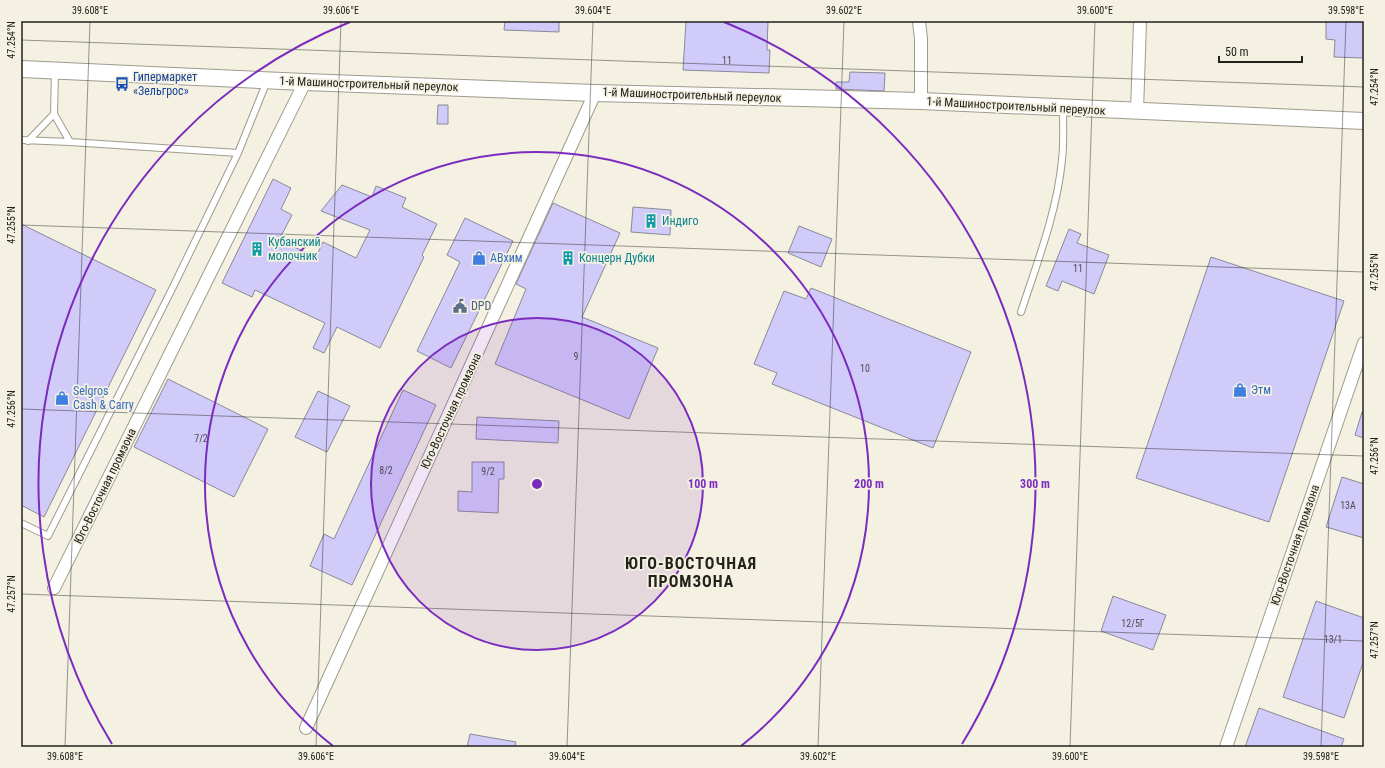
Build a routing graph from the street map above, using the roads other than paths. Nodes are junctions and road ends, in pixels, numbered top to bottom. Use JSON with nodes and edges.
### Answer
{"nodes":[{"id":1,"x":919,"y":21,"type":"edge"},
{"id":2,"x":1140,"y":21,"type":"edge"},
{"id":3,"x":21,"y":69,"type":"edge"},
{"id":4,"x":55,"y":70,"type":"junction"},
{"id":5,"x":267,"y":80,"type":"junction"},
{"id":6,"x":305,"y":82,"type":"junction"},
{"id":7,"x":596,"y":93,"type":"junction"},
{"id":8,"x":921,"y":102,"type":"junction"},
{"id":9,"x":1064,"y":108,"type":"junction"},
{"id":10,"x":1137,"y":111,"type":"junction"},
{"id":11,"x":54,"y":114,"type":"junction"},
{"id":12,"x":1364,"y":121,"type":"edge"},
{"id":13,"x":21,"y":140,"type":"edge"},
{"id":14,"x":28,"y":141,"type":"junction"},
{"id":15,"x":70,"y":142,"type":"junction"},
{"id":16,"x":238,"y":153,"type":"junction"},
{"id":17,"x":1021,"y":312,"type":"dead end"},
{"id":18,"x":1364,"y":343,"type":"edge"},
{"id":19,"x":21,"y":523,"type":"edge"},
{"id":20,"x":54,"y":588,"type":"dead end"},
{"id":21,"x":306,"y":728,"type":"dead end"},
{"id":22,"x":1226,"y":747,"type":"edge"}],
"edges":[{"from":1,"to":8,"type":"street"},
{"from":2,"to":10,"type":"street"},
{"from":3,"to":4,"type":"street","name":"1-й Машиностроительный переулок"},
{"from":4,"to":5,"type":"street","name":"1-й Машиностроительный переулок"},
{"from":4,"to":11,"type":"lane"},
{"from":5,"to":6,"type":"street","name":"1-й Машиностроительный переулок"},
{"from":5,"to":16,"type":"lane"},
{"from":6,"to":7,"type":"street","name":"1-й Машиностроительный переулок"},
{"from":6,"to":20,"type":"street","name":"Юго-Восточная промзона"},
{"from":7,"to":8,"type":"street","name":"1-й Машиностроительный переулок"},
{"from":7,"to":21,"type":"street","name":"Юго-Восточная промзона"},
{"from":8,"to":9,"type":"street","name":"1-й Машиностроительный переулок"},
{"from":9,"to":10,"type":"street","name":"1-й Машиностроительный переулок"},
{"from":9,"to":17,"type":"lane"},
{"from":10,"to":12,"type":"street","name":"1-й Машиностроительный переулок"},
{"from":11,"to":14,"type":"lane"},
{"from":11,"to":15,"type":"lane"},
{"from":13,"to":14,"type":"lane"},
{"from":14,"to":15,"type":"lane"},
{"from":15,"to":16,"type":"lane"},
{"from":16,"to":19,"type":"lane"},
{"from":18,"to":22,"type":"street","name":"Юго-Восточная промзона"}]}
